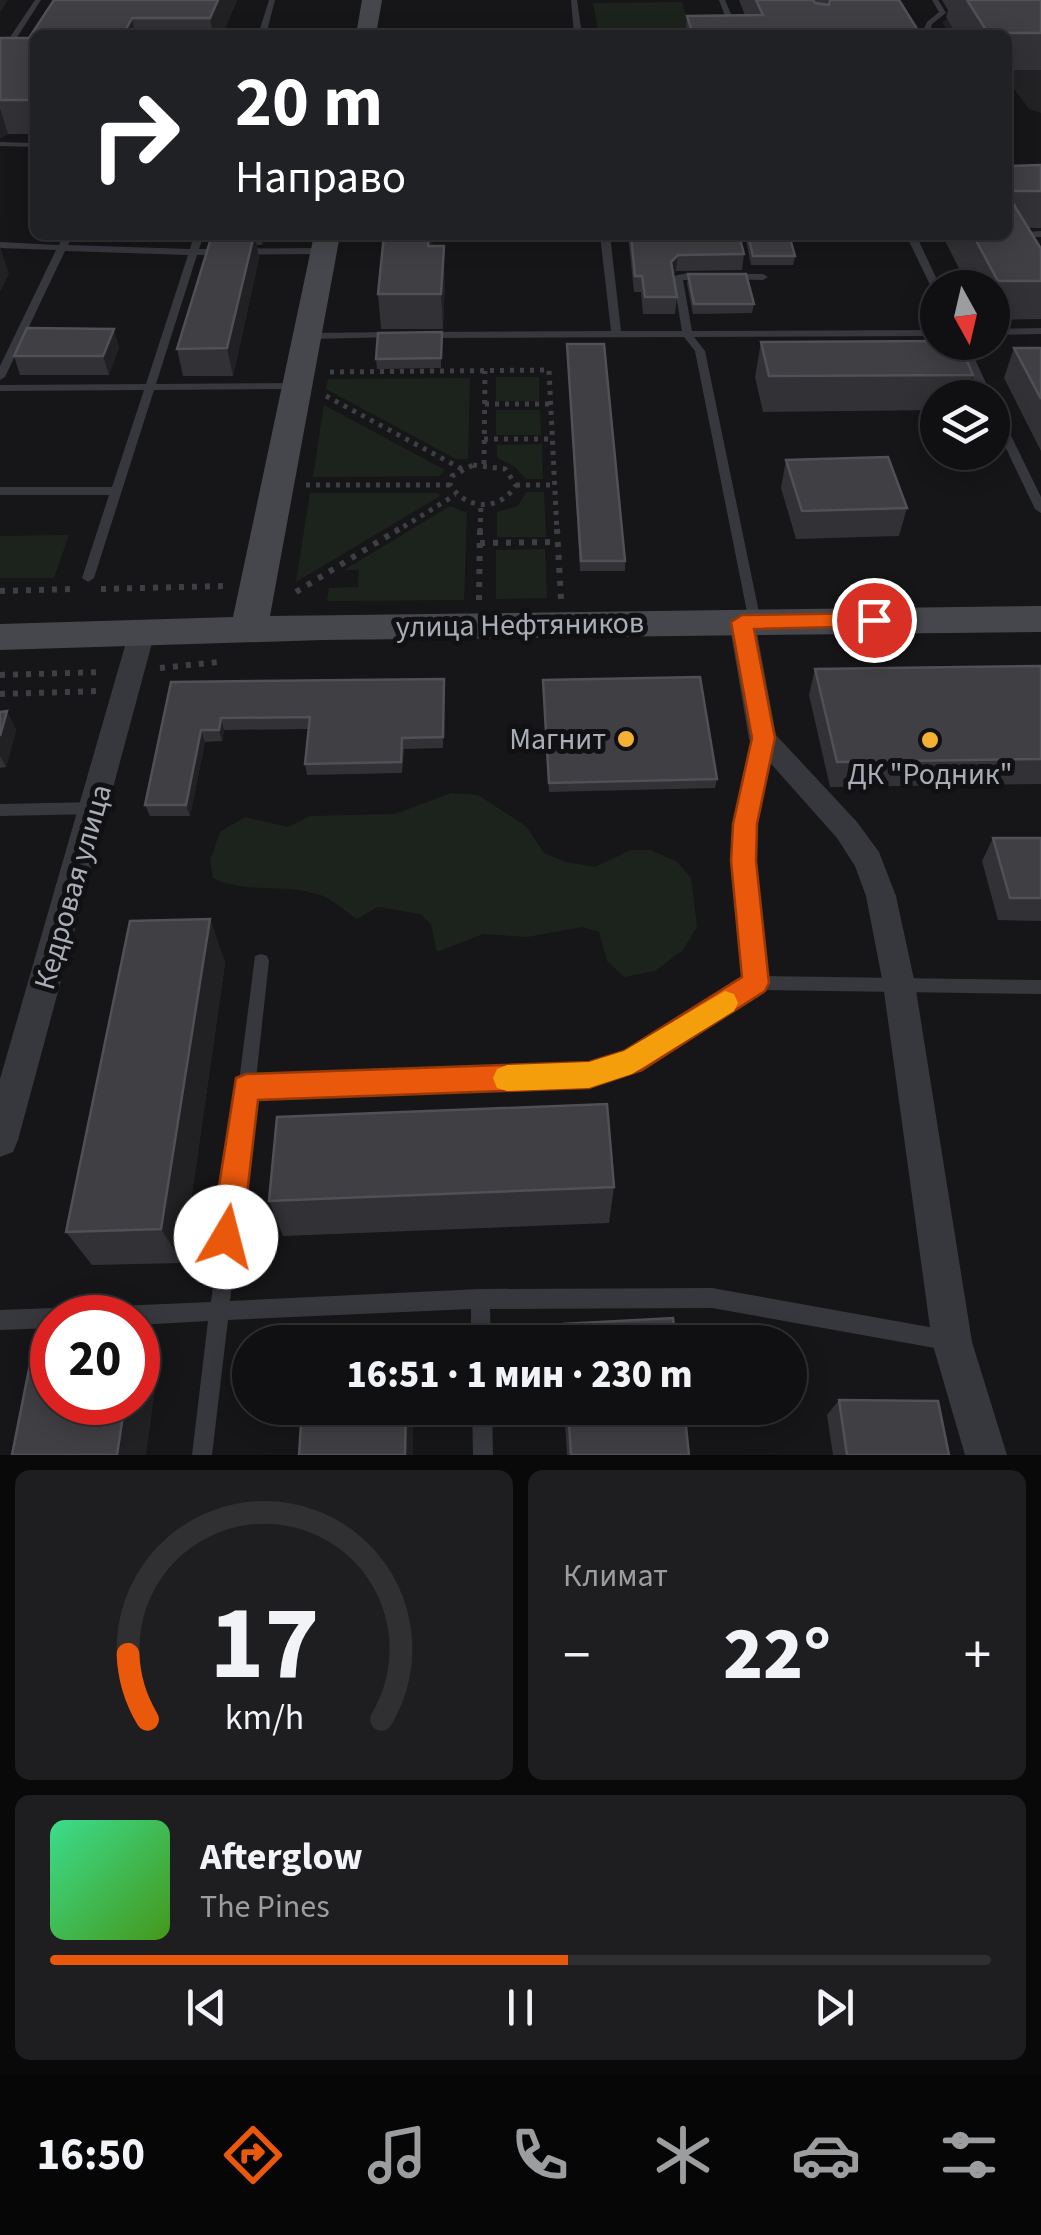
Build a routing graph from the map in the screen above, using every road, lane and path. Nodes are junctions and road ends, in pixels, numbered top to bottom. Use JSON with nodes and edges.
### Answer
{"nodes":[{"id":1,"x":38,"y":0,"type":"edge"},
{"id":2,"x":272,"y":0,"type":"edge"},
{"id":3,"x":372,"y":0,"type":"edge"},
{"id":4,"x":574,"y":0,"type":"edge"},
{"id":5,"x":722,"y":0,"type":"edge"},
{"id":6,"x":935,"y":0,"type":"edge"},
{"id":7,"x":263,"y":30,"type":"edge"},
{"id":8,"x":367,"y":30,"type":"edge"},
{"id":9,"x":577,"y":30,"type":"edge"},
{"id":10,"x":734,"y":30,"type":"edge"},
{"id":11,"x":927,"y":30,"type":"edge"},
{"id":12,"x":0,"y":56,"type":"edge"},
{"id":13,"x":17,"y":61,"type":"edge"},
{"id":14,"x":0,"y":144,"type":"edge"},
{"id":15,"x":30,"y":145,"type":"edge"},
{"id":16,"x":1041,"y":234,"type":"edge"},
{"id":17,"x":66,"y":240,"type":"edge"},
{"id":18,"x":197,"y":240,"type":"edge"},
{"id":19,"x":606,"y":240,"type":"edge"},
{"id":20,"x":912,"y":240,"type":"edge"},
{"id":21,"x":325,"y":243,"type":"edge"},
{"id":22,"x":0,"y":245,"type":"edge"},
{"id":23,"x":62,"y":248,"type":"junction"},
{"id":24,"x":193,"y":253,"type":"junction"},
{"id":25,"x":1018,"y":256,"type":"edge"},
{"id":26,"x":927,"y":270,"type":"edge"},
{"id":27,"x":763,"y":277,"type":"dead end"},
{"id":28,"x":1041,"y":331,"type":"edge"},
{"id":29,"x":1010,"y":332,"type":"edge"},
{"id":30,"x":920,"y":333,"type":"edge"},
{"id":31,"x":616,"y":334,"type":"junction"},
{"id":32,"x":687,"y":334,"type":"junction"},
{"id":33,"x":721,"y":334,"type":"junction"},
{"id":34,"x":306,"y":336,"type":"junction"},
{"id":35,"x":700,"y":351,"type":"junction"},
{"id":36,"x":485,"y":371,"type":"junction"},
{"id":37,"x":0,"y":377,"type":"edge"},
{"id":38,"x":313,"y":384,"type":"junction"},
{"id":39,"x":0,"y":388,"type":"edge"},
{"id":40,"x":150,"y":388,"type":"junction"},
{"id":41,"x":485,"y":404,"type":"junction"},
{"id":42,"x":551,"y":404,"type":"junction"},
{"id":43,"x":553,"y":439,"type":"junction"},
{"id":44,"x":484,"y":440,"type":"junction"},
{"id":45,"x":1010,"y":441,"type":"edge"},
{"id":46,"x":484,"y":464,"type":"junction"},
{"id":47,"x":307,"y":467,"type":"dead end"},
{"id":48,"x":462,"y":469,"type":"junction"},
{"id":49,"x":516,"y":484,"type":"junction"},
{"id":50,"x":450,"y":485,"type":"junction"},
{"id":51,"x":555,"y":485,"type":"junction"},
{"id":52,"x":304,"y":486,"type":"junction"},
{"id":53,"x":116,"y":490,"type":"junction"},
{"id":54,"x":0,"y":491,"type":"edge"},
{"id":55,"x":455,"y":495,"type":"junction"},
{"id":56,"x":1038,"y":495,"type":"edge"},
{"id":57,"x":301,"y":502,"type":"dead end"},
{"id":58,"x":481,"y":505,"type":"junction"},
{"id":59,"x":1041,"y":509,"type":"edge"},
{"id":60,"x":558,"y":542,"type":"junction"},
{"id":61,"x":480,"y":543,"type":"junction"},
{"id":62,"x":88,"y":578,"type":"dead end"},
{"id":63,"x":296,"y":592,"type":"dead end"},
{"id":64,"x":562,"y":605,"type":"dead end"},
{"id":65,"x":479,"y":606,"type":"dead end"},
{"id":66,"x":1041,"y":619,"type":"edge"},
{"id":67,"x":748,"y":622,"type":"junction"},
{"id":68,"x":249,"y":628,"type":"junction"},
{"id":69,"x":142,"y":632,"type":"junction"},
{"id":70,"x":0,"y":637,"type":"edge"},
{"id":71,"x":0,"y":675,"type":"edge"},
{"id":72,"x":118,"y":681,"type":"junction"},
{"id":73,"x":0,"y":694,"type":"edge"},
{"id":74,"x":764,"y":738,"type":"junction"},
{"id":75,"x":96,"y":808,"type":"junction"},
{"id":76,"x":0,"y":810,"type":"edge"},
{"id":77,"x":261,"y":960,"type":"dead end"},
{"id":78,"x":756,"y":983,"type":"junction"},
{"id":79,"x":898,"y":984,"type":"junction"},
{"id":80,"x":1041,"y":988,"type":"edge"},
{"id":81,"x":246,"y":1087,"type":"junction"},
{"id":82,"x":0,"y":1140,"type":"edge"},
{"id":83,"x":480,"y":1299,"type":"junction"},
{"id":84,"x":216,"y":1312,"type":"junction"},
{"id":85,"x":160,"y":1314,"type":"edge"},
{"id":86,"x":30,"y":1319,"type":"edge"},
{"id":87,"x":0,"y":1320,"type":"edge"},
{"id":88,"x":480,"y":1325,"type":"edge"},
{"id":89,"x":952,"y":1342,"type":"junction"},
{"id":90,"x":482,"y":1425,"type":"edge"},
{"id":91,"x":202,"y":1455,"type":"edge"},
{"id":92,"x":483,"y":1455,"type":"edge"},
{"id":93,"x":986,"y":1455,"type":"edge"}],
"edges":[{"from":1,"to":12,"type":"lane"},
{"from":2,"to":7,"type":"lane"},
{"from":3,"to":8,"type":"street"},
{"from":4,"to":9,"type":"lane"},
{"from":5,"to":10,"type":"lane"},
{"from":6,"to":11,"type":"lane"},
{"from":12,"to":13,"type":"lane"},
{"from":14,"to":15,"type":"lane"},
{"from":16,"to":25,"type":"lane"},
{"from":17,"to":23,"type":"lane"},
{"from":18,"to":24,"type":"lane"},
{"from":19,"to":31,"type":"lane"},
{"from":20,"to":26,"type":"lane"},
{"from":21,"to":24,"type":"lane"},
{"from":21,"to":34,"type":"street"},
{"from":22,"to":23,"type":"lane"},
{"from":23,"to":24,"type":"lane"},
{"from":23,"to":37,"type":"lane"},
{"from":24,"to":40,"type":"lane"},
{"from":27,"to":32,"type":"lane"},
{"from":28,"to":29,"type":"lane"},
{"from":30,"to":33,"type":"lane"},
{"from":31,"to":32,"type":"lane"},
{"from":31,"to":34,"type":"lane"},
{"from":32,"to":33,"type":"lane"},
{"from":32,"to":35,"type":"lane"},
{"from":33,"to":35,"type":"lane"},
{"from":34,"to":38,"type":"street"},
{"from":35,"to":67,"type":"lane"},
{"from":36,"to":38,"type":"path"},
{"from":36,"to":41,"type":"path"},
{"from":36,"to":42,"type":"path"},
{"from":38,"to":40,"type":"lane"},
{"from":38,"to":48,"type":"path"},
{"from":38,"to":68,"type":"street"},
{"from":39,"to":40,"type":"lane"},
{"from":40,"to":53,"type":"lane"},
{"from":41,"to":42,"type":"path"},
{"from":41,"to":44,"type":"path"},
{"from":42,"to":43,"type":"path"},
{"from":43,"to":44,"type":"path"},
{"from":43,"to":51,"type":"path"},
{"from":44,"to":46,"type":"path"},
{"from":45,"to":56,"type":"lane"},
{"from":46,"to":48,"type":"path"},
{"from":46,"to":49,"type":"path"},
{"from":47,"to":52,"type":"path"},
{"from":48,"to":50,"type":"path"},
{"from":49,"to":51,"type":"path"},
{"from":49,"to":58,"type":"path"},
{"from":50,"to":52,"type":"path"},
{"from":50,"to":55,"type":"path"},
{"from":51,"to":60,"type":"path"},
{"from":52,"to":57,"type":"path"},
{"from":53,"to":54,"type":"lane"},
{"from":53,"to":62,"type":"lane"},
{"from":55,"to":58,"type":"path"},
{"from":55,"to":63,"type":"path"},
{"from":56,"to":59,"type":"lane"},
{"from":58,"to":61,"type":"path"},
{"from":60,"to":61,"type":"path"},
{"from":60,"to":64,"type":"path"},
{"from":61,"to":65,"type":"path"},
{"from":66,"to":67,"type":"street","name":"улица Нефтяников"},
{"from":67,"to":68,"type":"street","name":"улица Нефтяников"},
{"from":67,"to":74,"type":"street"},
{"from":68,"to":69,"type":"street","name":"улица Нефтяников"},
{"from":69,"to":70,"type":"street","name":"улица Нефтяников"},
{"from":69,"to":72,"type":"street","name":"Кедровая улица"},
{"from":71,"to":72,"type":"path"},
{"from":72,"to":73,"type":"path"},
{"from":72,"to":75,"type":"street","name":"Кедровая улица"},
{"from":74,"to":78,"type":"lane"},
{"from":74,"to":79,"type":"street"},
{"from":75,"to":76,"type":"lane"},
{"from":75,"to":82,"type":"street","name":"Кедровая улица"},
{"from":77,"to":81,"type":"lane"},
{"from":78,"to":79,"type":"lane"},
{"from":78,"to":81,"type":"lane"},
{"from":79,"to":80,"type":"lane"},
{"from":79,"to":89,"type":"street"},
{"from":81,"to":84,"type":"lane"},
{"from":83,"to":84,"type":"lane"},
{"from":83,"to":88,"type":"lane"},
{"from":83,"to":89,"type":"lane"},
{"from":84,"to":85,"type":"lane"},
{"from":84,"to":91,"type":"lane"},
{"from":86,"to":87,"type":"lane"},
{"from":89,"to":93,"type":"street"},
{"from":90,"to":92,"type":"lane"}]}
